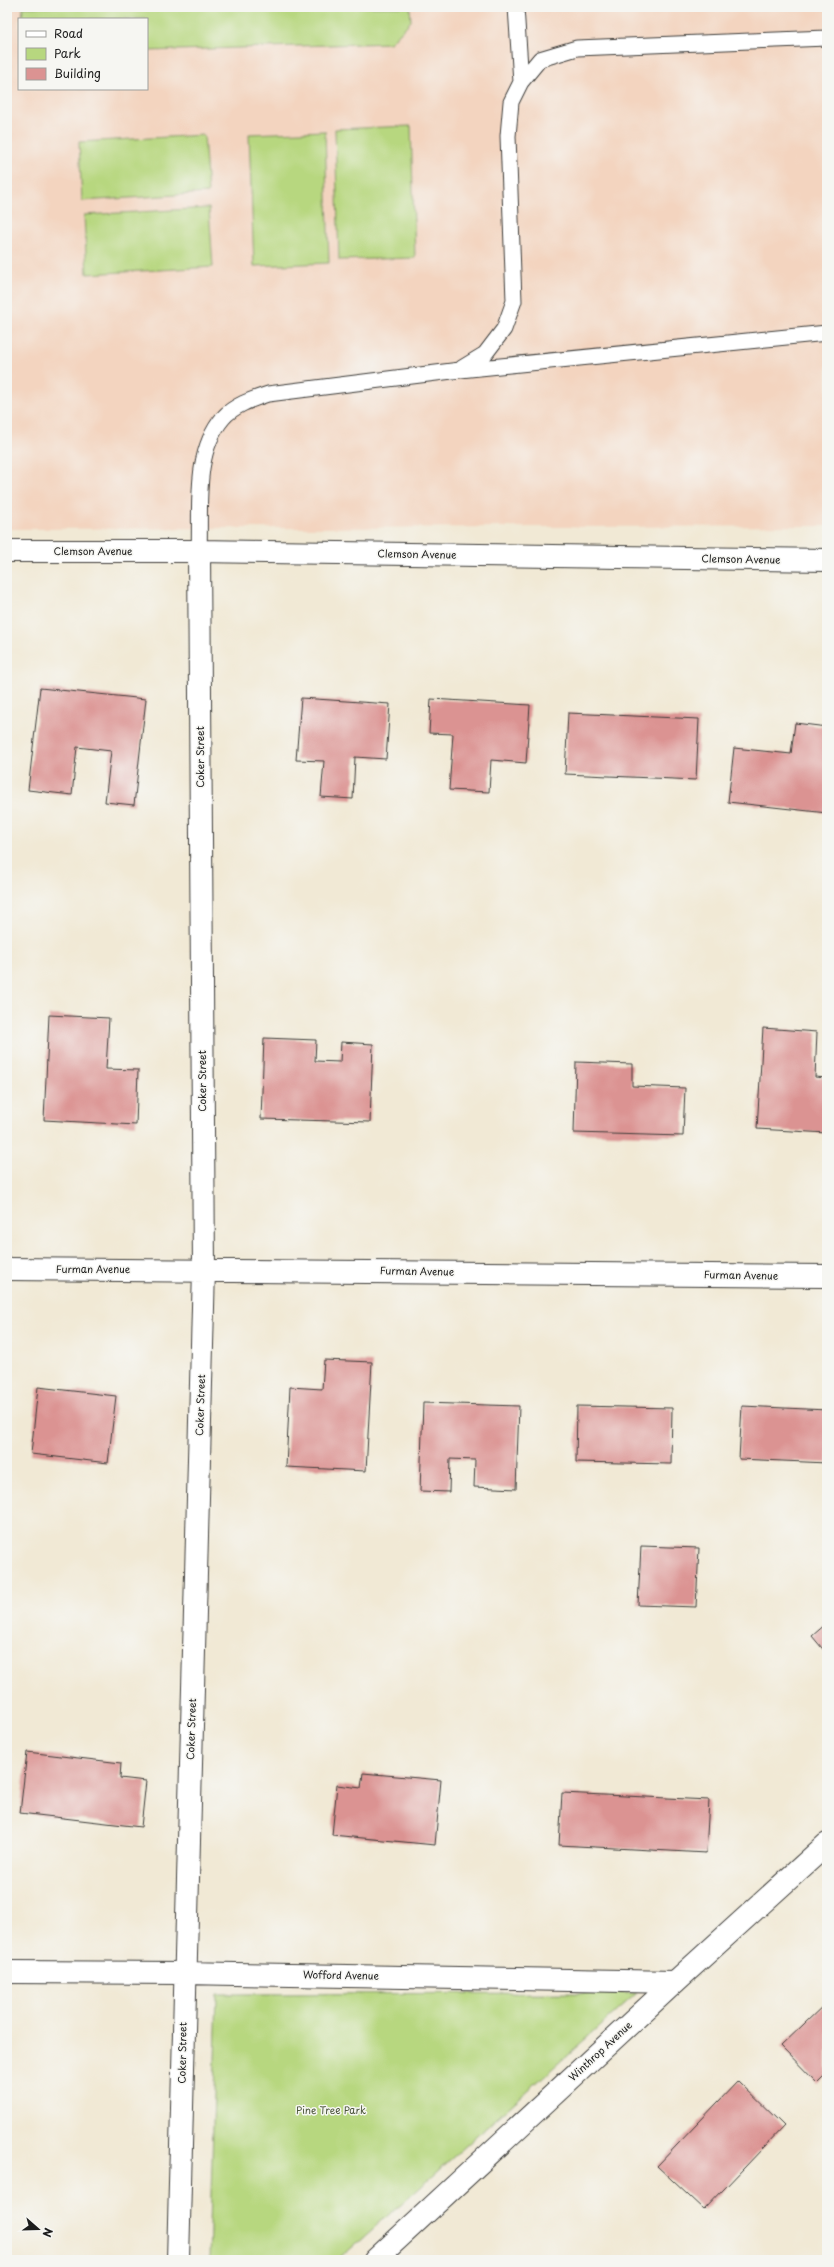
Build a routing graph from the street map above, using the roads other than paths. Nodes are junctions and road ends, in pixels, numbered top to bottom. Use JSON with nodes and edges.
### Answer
{"nodes":[{"id":1,"x":516,"y":7,"type":"edge"},
{"id":2,"x":827,"y":38,"type":"edge"},
{"id":3,"x":520,"y":82,"type":"junction"},
{"id":4,"x":827,"y":334,"type":"edge"},
{"id":5,"x":460,"y":370,"type":"junction"},
{"id":6,"x":7,"y":551,"type":"edge"},
{"id":7,"x":199,"y":551,"type":"junction"},
{"id":8,"x":827,"y":560,"type":"edge"},
{"id":9,"x":7,"y":1269,"type":"edge"},
{"id":10,"x":204,"y":1269,"type":"junction"},
{"id":11,"x":827,"y":1276,"type":"edge"},
{"id":12,"x":827,"y":1844,"type":"edge"},
{"id":13,"x":7,"y":1972,"type":"edge"},
{"id":14,"x":184,"y":1972,"type":"junction"},
{"id":15,"x":675,"y":1982,"type":"junction"},
{"id":16,"x":178,"y":2260,"type":"edge"},
{"id":17,"x":375,"y":2260,"type":"edge"}],
"edges":[{"from":1,"to":3,"type":"lane"},
{"from":2,"to":3,"type":"lane"},
{"from":3,"to":5,"type":"lane"},
{"from":4,"to":5,"type":"lane"},
{"from":5,"to":7,"type":"lane"},
{"from":6,"to":7,"type":"street","name":"Clemson Avenue"},
{"from":7,"to":8,"type":"street","name":"Clemson Avenue"},
{"from":7,"to":10,"type":"street","name":"Coker Street"},
{"from":9,"to":10,"type":"street","name":"Furman Avenue"},
{"from":10,"to":11,"type":"street","name":"Furman Avenue"},
{"from":10,"to":14,"type":"street","name":"Coker Street"},
{"from":12,"to":15,"type":"street","name":"Winthrop Avenue"},
{"from":13,"to":14,"type":"street","name":"Wofford Avenue"},
{"from":14,"to":15,"type":"street","name":"Wofford Avenue"},
{"from":14,"to":16,"type":"street","name":"Coker Street"},
{"from":15,"to":17,"type":"street","name":"Winthrop Avenue"}]}
